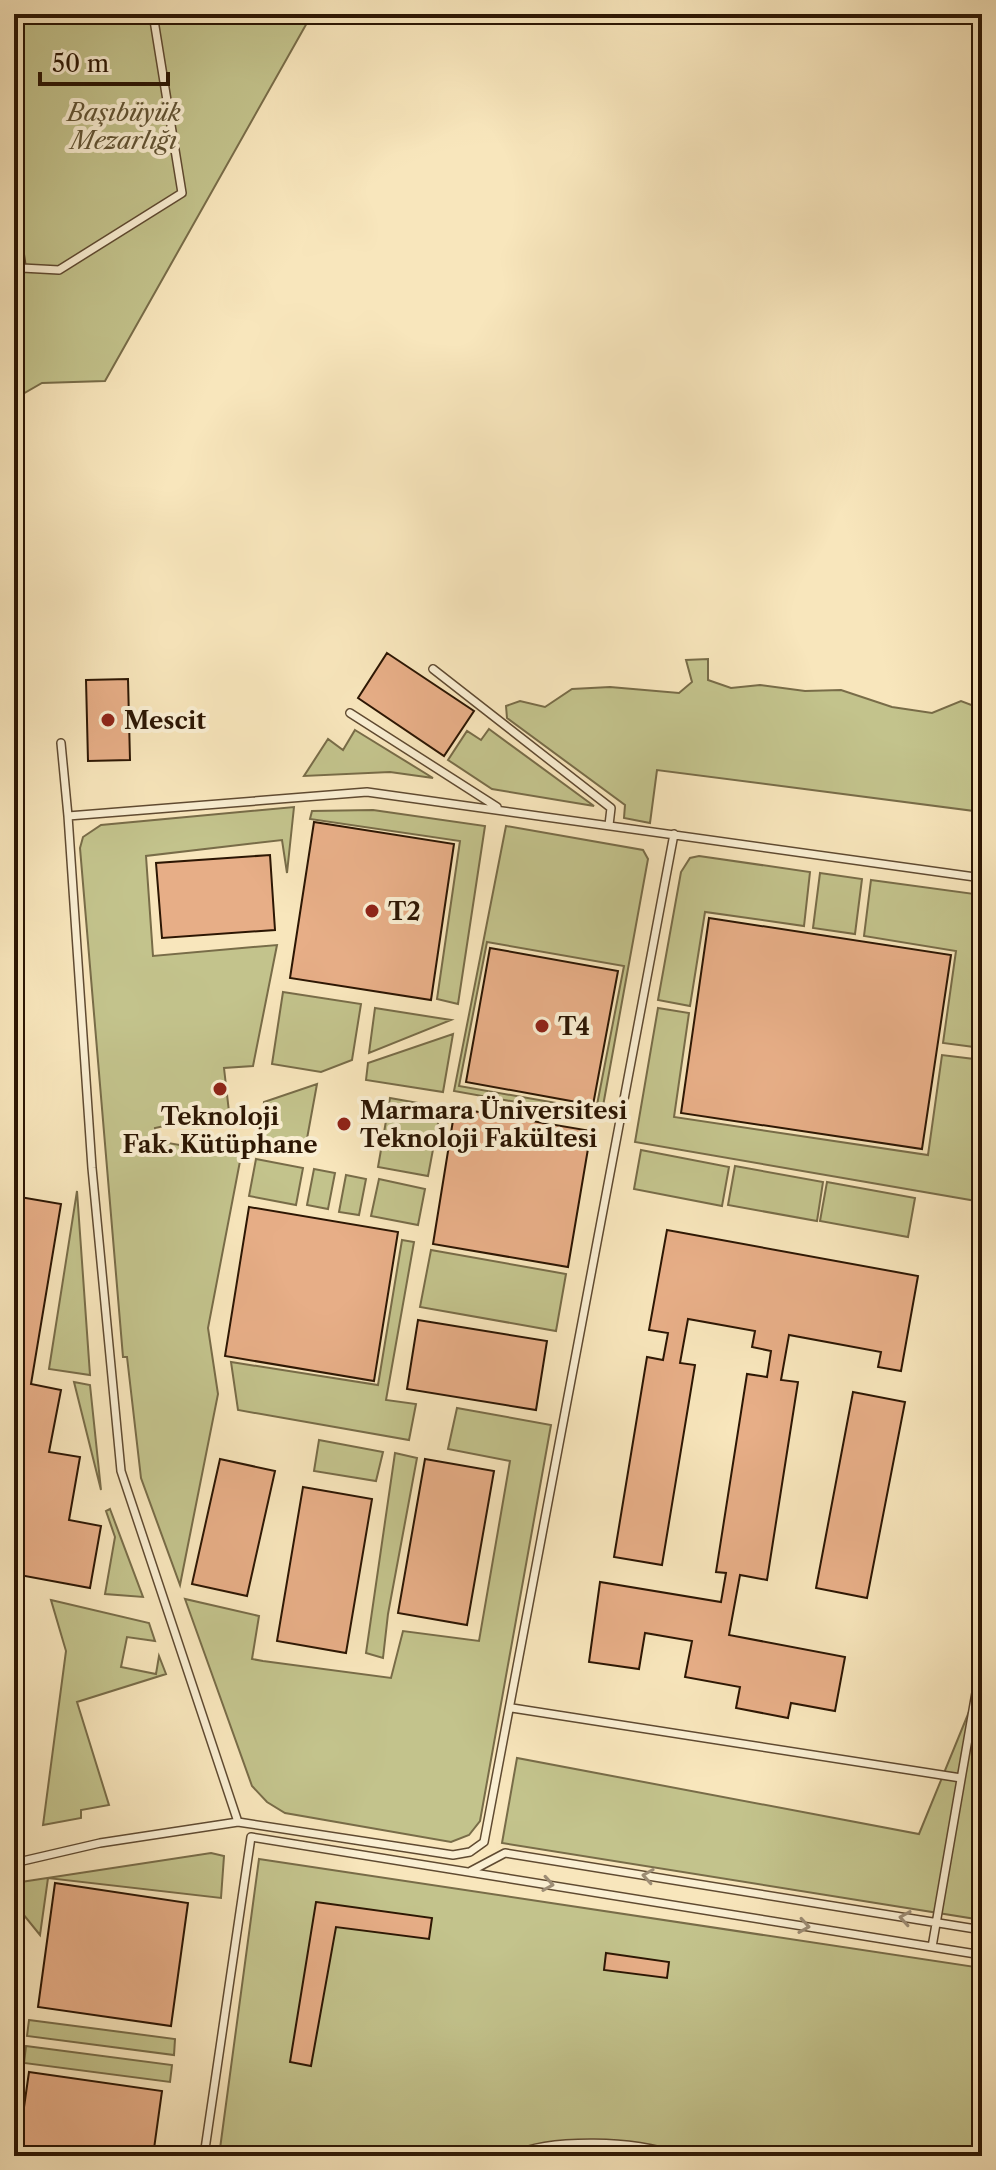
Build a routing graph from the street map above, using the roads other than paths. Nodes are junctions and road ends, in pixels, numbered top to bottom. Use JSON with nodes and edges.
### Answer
{"nodes":[{"id":1,"x":153,"y":14,"type":"edge"},
{"id":2,"x":14,"y":214,"type":"edge"},
{"id":3,"x":18,"y":268,"type":"edge"},
{"id":4,"x":433,"y":669,"type":"dead end"},
{"id":5,"x":350,"y":713,"type":"dead end"},
{"id":6,"x":61,"y":743,"type":"dead end"},
{"id":7,"x":499,"y":809,"type":"junction"},
{"id":8,"x":68,"y":816,"type":"junction"},
{"id":9,"x":609,"y":825,"type":"junction"},
{"id":10,"x":674,"y":834,"type":"junction"},
{"id":11,"x":982,"y":878,"type":"edge"},
{"id":12,"x":982,"y":1658,"type":"edge"},
{"id":13,"x":512,"y":1708,"type":"junction"},
{"id":14,"x":961,"y":1778,"type":"junction"},
{"id":15,"x":238,"y":1822,"type":"junction"},
{"id":16,"x":14,"y":1863,"type":"edge"},
{"id":17,"x":471,"y":1871,"type":"junction"},
{"id":18,"x":936,"y":1923,"type":"junction"},
{"id":19,"x":982,"y":1930,"type":"edge"},
{"id":20,"x":932,"y":1947,"type":"junction"},
{"id":21,"x":982,"y":1955,"type":"edge"},
{"id":22,"x":204,"y":2156,"type":"edge"},
{"id":23,"x":512,"y":2156,"type":"edge"},
{"id":24,"x":676,"y":2156,"type":"edge"}],
"edges":[{"from":1,"to":3,"type":"lane"},
{"from":2,"to":3,"type":"lane"},
{"from":4,"to":9,"type":"lane"},
{"from":5,"to":7,"type":"lane"},
{"from":6,"to":8,"type":"lane"},
{"from":7,"to":8,"type":"lane"},
{"from":7,"to":9,"type":"lane"},
{"from":8,"to":15,"type":"lane"},
{"from":9,"to":10,"type":"lane"},
{"from":10,"to":11,"type":"lane"},
{"from":10,"to":13,"type":"lane"},
{"from":12,"to":14,"type":"lane"},
{"from":13,"to":14,"type":"lane"},
{"from":13,"to":15,"type":"lane"},
{"from":14,"to":18,"type":"lane"},
{"from":15,"to":16,"type":"lane"},
{"from":18,"to":17,"type":"lane","one_way":true},
{"from":17,"to":20,"type":"lane","one_way":true},
{"from":17,"to":22,"type":"lane"},
{"from":18,"to":19,"type":"lane"},
{"from":18,"to":20,"type":"lane"},
{"from":20,"to":21,"type":"lane"},
{"from":23,"to":24,"type":"lane"}]}
